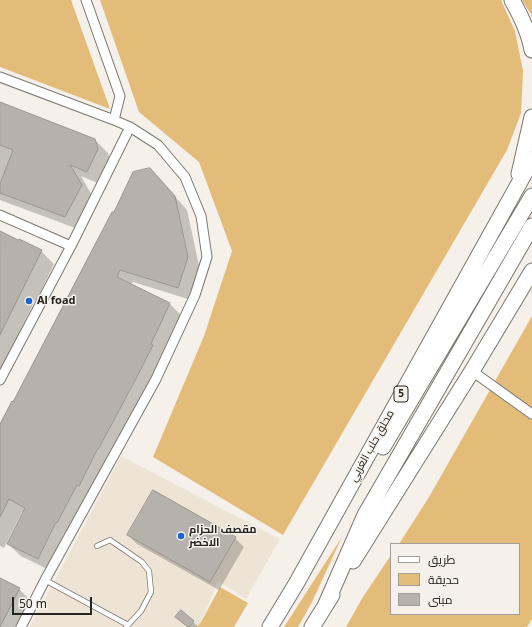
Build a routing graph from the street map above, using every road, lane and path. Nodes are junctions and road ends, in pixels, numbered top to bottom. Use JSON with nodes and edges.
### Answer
{"nodes":[{"id":1,"x":86,"y":0,"type":"edge"},
{"id":2,"x":512,"y":0,"type":"edge"},
{"id":3,"x":532,"y":50,"type":"edge"},
{"id":4,"x":0,"y":77,"type":"edge"},
{"id":5,"x":532,"y":117,"type":"edge"},
{"id":6,"x":114,"y":120,"type":"junction"},
{"id":7,"x":130,"y":127,"type":"junction"},
{"id":8,"x":532,"y":160,"type":"edge"},
{"id":9,"x":517,"y":187,"type":"junction"},
{"id":10,"x":532,"y":196,"type":"edge"},
{"id":11,"x":0,"y":215,"type":"edge"},
{"id":12,"x":532,"y":226,"type":"edge"},
{"id":13,"x":71,"y":246,"type":"junction"},
{"id":14,"x":532,"y":271,"type":"edge"},
{"id":15,"x":472,"y":371,"type":"junction"},
{"id":16,"x":0,"y":380,"type":"edge"},
{"id":17,"x":532,"y":414,"type":"edge"},
{"id":18,"x":97,"y":546,"type":"dead end"},
{"id":19,"x":45,"y":580,"type":"junction"},
{"id":20,"x":296,"y":584,"type":"junction"},
{"id":21,"x":326,"y":604,"type":"junction"},
{"id":22,"x":127,"y":626,"type":"edge"},
{"id":23,"x":21,"y":627,"type":"edge"},
{"id":24,"x":270,"y":627,"type":"edge"},
{"id":25,"x":312,"y":627,"type":"edge"}],
"edges":[{"from":1,"to":6,"type":"street"},
{"from":2,"to":3,"type":"highway"},
{"from":4,"to":6,"type":"street"},
{"from":5,"to":9,"type":"highway"},
{"from":6,"to":7,"type":"street"},
{"from":7,"to":13,"type":"street"},
{"from":7,"to":19,"type":"street"},
{"from":8,"to":9,"type":"highway","name":"محلق حلب الغربي","number":"5"},
{"from":9,"to":20,"type":"highway","name":"محلق حلب الغربي","number":"5"},
{"from":10,"to":20,"type":"highway"},
{"from":11,"to":13,"type":"street"},
{"from":12,"to":21,"type":"highway"},
{"from":13,"to":16,"type":"street"},
{"from":14,"to":15,"type":"highway"},
{"from":15,"to":17,"type":"street"},
{"from":15,"to":21,"type":"highway"},
{"from":18,"to":22,"type":"lane"},
{"from":19,"to":22,"type":"lane"},
{"from":19,"to":23,"type":"street"},
{"from":20,"to":24,"type":"highway","name":"محلق حلب الغربي","number":"5"},
{"from":21,"to":25,"type":"highway"}]}
